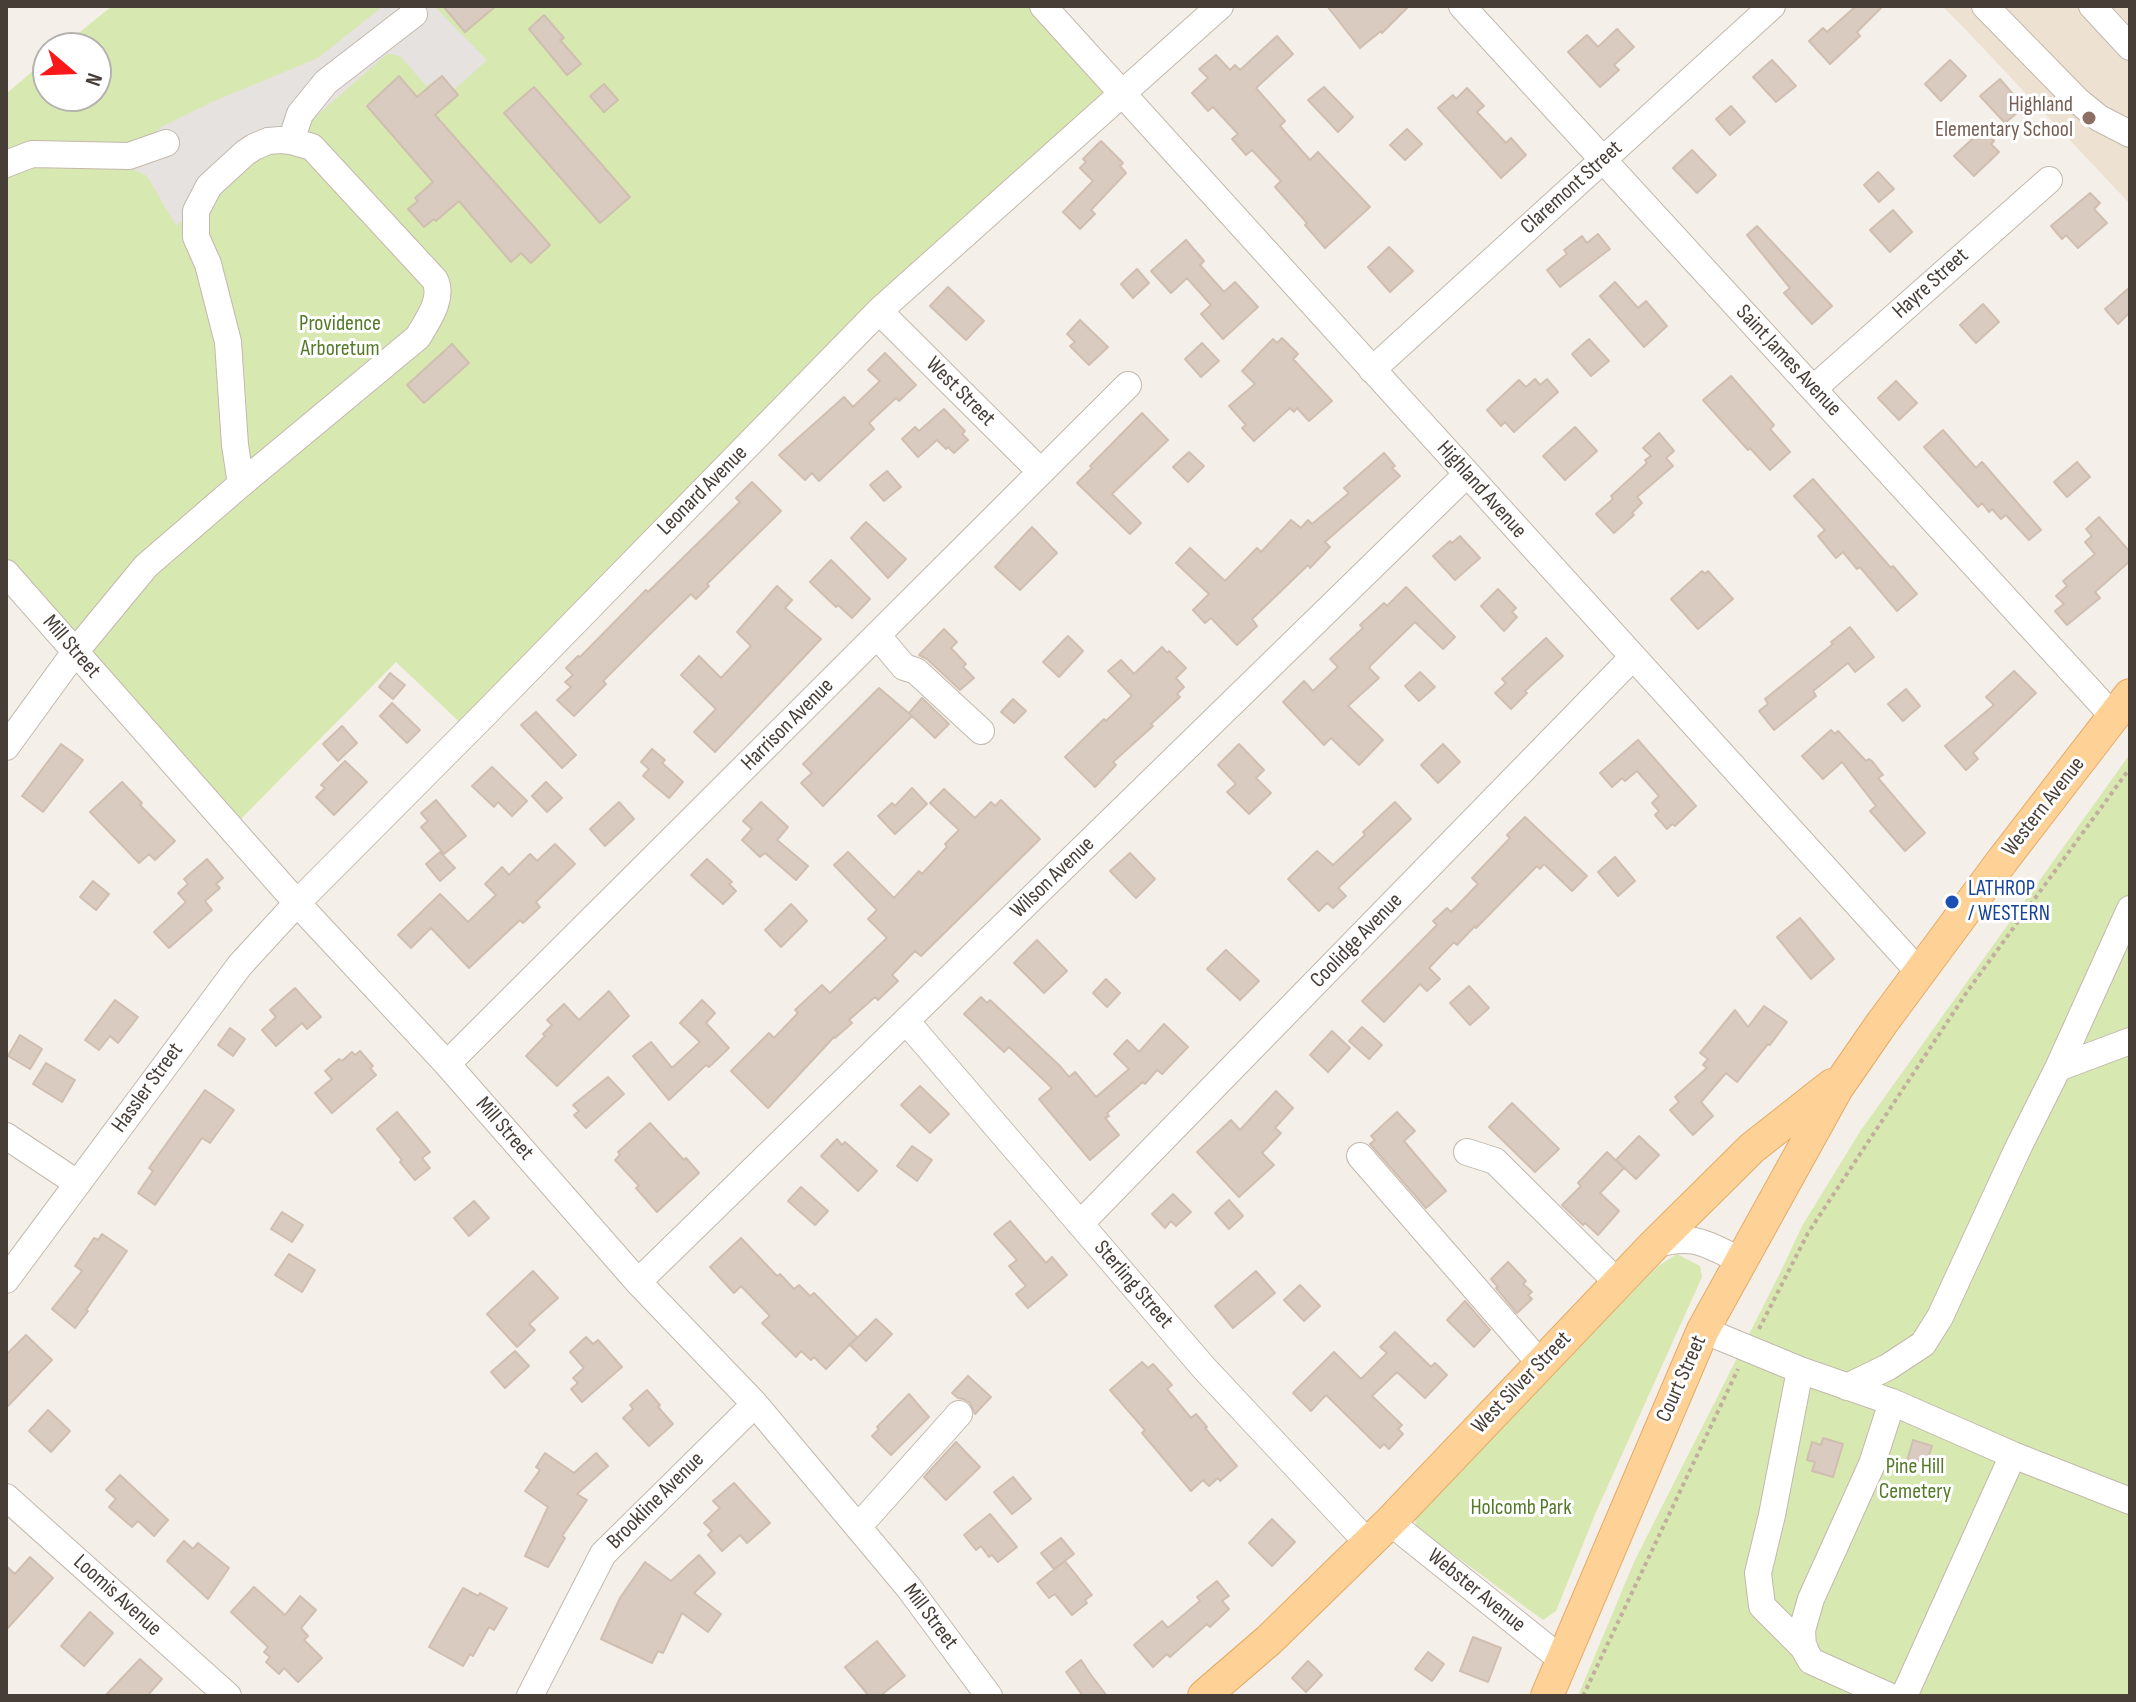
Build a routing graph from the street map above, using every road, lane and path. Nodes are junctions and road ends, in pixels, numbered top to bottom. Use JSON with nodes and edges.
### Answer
{"nodes":[{"id":1,"x":1043,"y":6,"type":"edge"},
{"id":2,"x":1220,"y":6,"type":"edge"},
{"id":3,"x":1462,"y":6,"type":"edge"},
{"id":4,"x":1772,"y":6,"type":"edge"},
{"id":5,"x":1985,"y":6,"type":"edge"},
{"id":6,"x":2092,"y":6,"type":"edge"},
{"id":7,"x":414,"y":14,"type":"dead end"},
{"id":8,"x":2130,"y":47,"type":"edge"},
{"id":9,"x":1123,"y":94,"type":"junction"},
{"id":10,"x":2130,"y":134,"type":"edge"},
{"id":11,"x":291,"y":141,"type":"junction"},
{"id":12,"x":166,"y":143,"type":"dead end"},
{"id":13,"x":1603,"y":160,"type":"junction"},
{"id":14,"x":6,"y":164,"type":"edge"},
{"id":15,"x":2049,"y":180,"type":"dead end"},
{"id":16,"x":879,"y":311,"type":"junction"},
{"id":17,"x":1372,"y":370,"type":"junction"},
{"id":18,"x":1128,"y":385,"type":"dead end"},
{"id":19,"x":1813,"y":389,"type":"junction"},
{"id":20,"x":1041,"y":472,"type":"junction"},
{"id":21,"x":1467,"y":474,"type":"junction"},
{"id":22,"x":241,"y":484,"type":"junction"},
{"id":23,"x":6,"y":573,"type":"edge"},
{"id":24,"x":877,"y":635,"type":"junction"},
{"id":25,"x":75,"y":652,"type":"junction"},
{"id":26,"x":1633,"y":657,"type":"junction"},
{"id":27,"x":2122,"y":706,"type":"edge"},
{"id":28,"x":981,"y":731,"type":"dead end"},
{"id":29,"x":6,"y":747,"type":"edge"},
{"id":30,"x":2130,"y":768,"type":"edge"},
{"id":31,"x":297,"y":903,"type":"junction"},
{"id":32,"x":2130,"y":909,"type":"edge"},
{"id":33,"x":1920,"y":973,"type":"junction"},
{"id":34,"x":906,"y":1021,"type":"junction"},
{"id":35,"x":2130,"y":1041,"type":"edge"},
{"id":36,"x":447,"y":1064,"type":"junction"},
{"id":37,"x":2058,"y":1068,"type":"junction"},
{"id":38,"x":1844,"y":1075,"type":"junction"},
{"id":39,"x":6,"y":1136,"type":"edge"},
{"id":40,"x":1467,"y":1152,"type":"dead end"},
{"id":41,"x":1360,"y":1156,"type":"dead end"},
{"id":42,"x":77,"y":1183,"type":"junction"},
{"id":43,"x":1080,"y":1224,"type":"junction"},
{"id":44,"x":1654,"y":1245,"type":"junction"},
{"id":45,"x":1742,"y":1261,"type":"junction"},
{"id":46,"x":6,"y":1280,"type":"edge"},
{"id":47,"x":638,"y":1282,"type":"junction"},
{"id":48,"x":1618,"y":1283,"type":"junction"},
{"id":49,"x":1703,"y":1330,"type":"junction"},
{"id":50,"x":1749,"y":1349,"type":"junction"},
{"id":51,"x":1540,"y":1363,"type":"junction"},
{"id":52,"x":1800,"y":1370,"type":"junction"},
{"id":53,"x":1847,"y":1387,"type":"junction"},
{"id":54,"x":1892,"y":1402,"type":"junction"},
{"id":55,"x":755,"y":1404,"type":"junction"},
{"id":56,"x":959,"y":1414,"type":"dead end"},
{"id":57,"x":2013,"y":1455,"type":"junction"},
{"id":58,"x":6,"y":1497,"type":"edge"},
{"id":59,"x":2130,"y":1501,"type":"edge"},
{"id":60,"x":858,"y":1527,"type":"junction"},
{"id":61,"x":1379,"y":1533,"type":"junction"},
{"id":62,"x":1805,"y":1649,"type":"junction"},
{"id":63,"x":1561,"y":1659,"type":"junction"},
{"id":64,"x":228,"y":1696,"type":"edge"},
{"id":65,"x":530,"y":1696,"type":"edge"},
{"id":66,"x":989,"y":1696,"type":"edge"},
{"id":67,"x":1204,"y":1696,"type":"edge"},
{"id":68,"x":1547,"y":1696,"type":"edge"},
{"id":69,"x":1583,"y":1696,"type":"edge"},
{"id":70,"x":1889,"y":1696,"type":"edge"},
{"id":71,"x":1904,"y":1696,"type":"edge"}],
"edges":[{"from":1,"to":9,"type":"street","name":"Highland Avenue"},
{"from":2,"to":9,"type":"street","name":"Leonard Avenue"},
{"from":3,"to":13,"type":"street","name":"Saint James Avenue"},
{"from":4,"to":13,"type":"street","name":"Claremont Street"},
{"from":5,"to":10,"type":"street"},
{"from":6,"to":8,"type":"street"},
{"from":7,"to":11,"type":"street"},
{"from":9,"to":16,"type":"street","name":"Leonard Avenue"},
{"from":9,"to":17,"type":"street","name":"Highland Avenue"},
{"from":11,"to":22,"type":"street"},
{"from":11,"to":22,"type":"street"},
{"from":12,"to":14,"type":"street"},
{"from":13,"to":17,"type":"street","name":"Claremont Street"},
{"from":13,"to":19,"type":"street","name":"Saint James Avenue"},
{"from":15,"to":19,"type":"street","name":"Hayre Street"},
{"from":16,"to":20,"type":"street","name":"West Street"},
{"from":16,"to":31,"type":"street","name":"Leonard Avenue"},
{"from":17,"to":21,"type":"street","name":"Highland Avenue"},
{"from":18,"to":20,"type":"street","name":"Harrison Avenue"},
{"from":19,"to":27,"type":"street","name":"Saint James Avenue"},
{"from":20,"to":24,"type":"street","name":"Harrison Avenue"},
{"from":21,"to":26,"type":"street","name":"Highland Avenue"},
{"from":21,"to":34,"type":"street","name":"Wilson Avenue"},
{"from":22,"to":25,"type":"street"},
{"from":23,"to":25,"type":"street","name":"Mill Street"},
{"from":24,"to":28,"type":"street"},
{"from":24,"to":36,"type":"street","name":"Harrison Avenue"},
{"from":25,"to":29,"type":"street"},
{"from":25,"to":31,"type":"street","name":"Mill Street"},
{"from":26,"to":33,"type":"street","name":"Highland Avenue"},
{"from":26,"to":43,"type":"street","name":"Coolidge Avenue"},
{"from":27,"to":33,"type":"main road","name":"Western Avenue"},
{"from":30,"to":50,"type":"path"},
{"from":31,"to":36,"type":"street","name":"Mill Street"},
{"from":31,"to":42,"type":"street","name":"Hassler Street"},
{"from":32,"to":37,"type":"street"},
{"from":33,"to":38,"type":"main road","name":"Western Avenue"},
{"from":34,"to":43,"type":"street","name":"Sterling Street"},
{"from":34,"to":47,"type":"street","name":"Wilson Avenue"},
{"from":35,"to":37,"type":"street"},
{"from":36,"to":47,"type":"street","name":"Mill Street"},
{"from":37,"to":53,"type":"street"},
{"from":38,"to":44,"type":"main road","name":"West Silver Street"},
{"from":38,"to":45,"type":"main road","name":"Court Street"},
{"from":39,"to":42,"type":"street"},
{"from":40,"to":48,"type":"street"},
{"from":41,"to":51,"type":"street"},
{"from":42,"to":46,"type":"street","name":"Hassler Street"},
{"from":43,"to":61,"type":"street","name":"Sterling Street"},
{"from":44,"to":45,"type":"street"},
{"from":44,"to":48,"type":"main road","name":"West Silver Street"},
{"from":45,"to":49,"type":"main road","name":"Court Street"},
{"from":47,"to":55,"type":"street","name":"Mill Street"},
{"from":48,"to":51,"type":"main road","name":"West Silver Street"},
{"from":49,"to":50,"type":"street"},
{"from":49,"to":63,"type":"main road","name":"Court Street"},
{"from":50,"to":52,"type":"street"},
{"from":50,"to":69,"type":"path"},
{"from":51,"to":61,"type":"main road","name":"West Silver Street"},
{"from":52,"to":53,"type":"street"},
{"from":52,"to":62,"type":"street"},
{"from":53,"to":54,"type":"street"},
{"from":54,"to":57,"type":"street"},
{"from":54,"to":62,"type":"street"},
{"from":55,"to":60,"type":"street","name":"Mill Street"},
{"from":55,"to":65,"type":"street","name":"Brookline Avenue"},
{"from":56,"to":60,"type":"street"},
{"from":57,"to":59,"type":"street"},
{"from":57,"to":71,"type":"street"},
{"from":58,"to":64,"type":"street","name":"Loomis Avenue"},
{"from":60,"to":66,"type":"street","name":"Mill Street"},
{"from":61,"to":63,"type":"street","name":"Webster Avenue"},
{"from":61,"to":67,"type":"main road","name":"West Silver Street"},
{"from":62,"to":70,"type":"street"},
{"from":63,"to":68,"type":"main road","name":"Court Street"}]}
